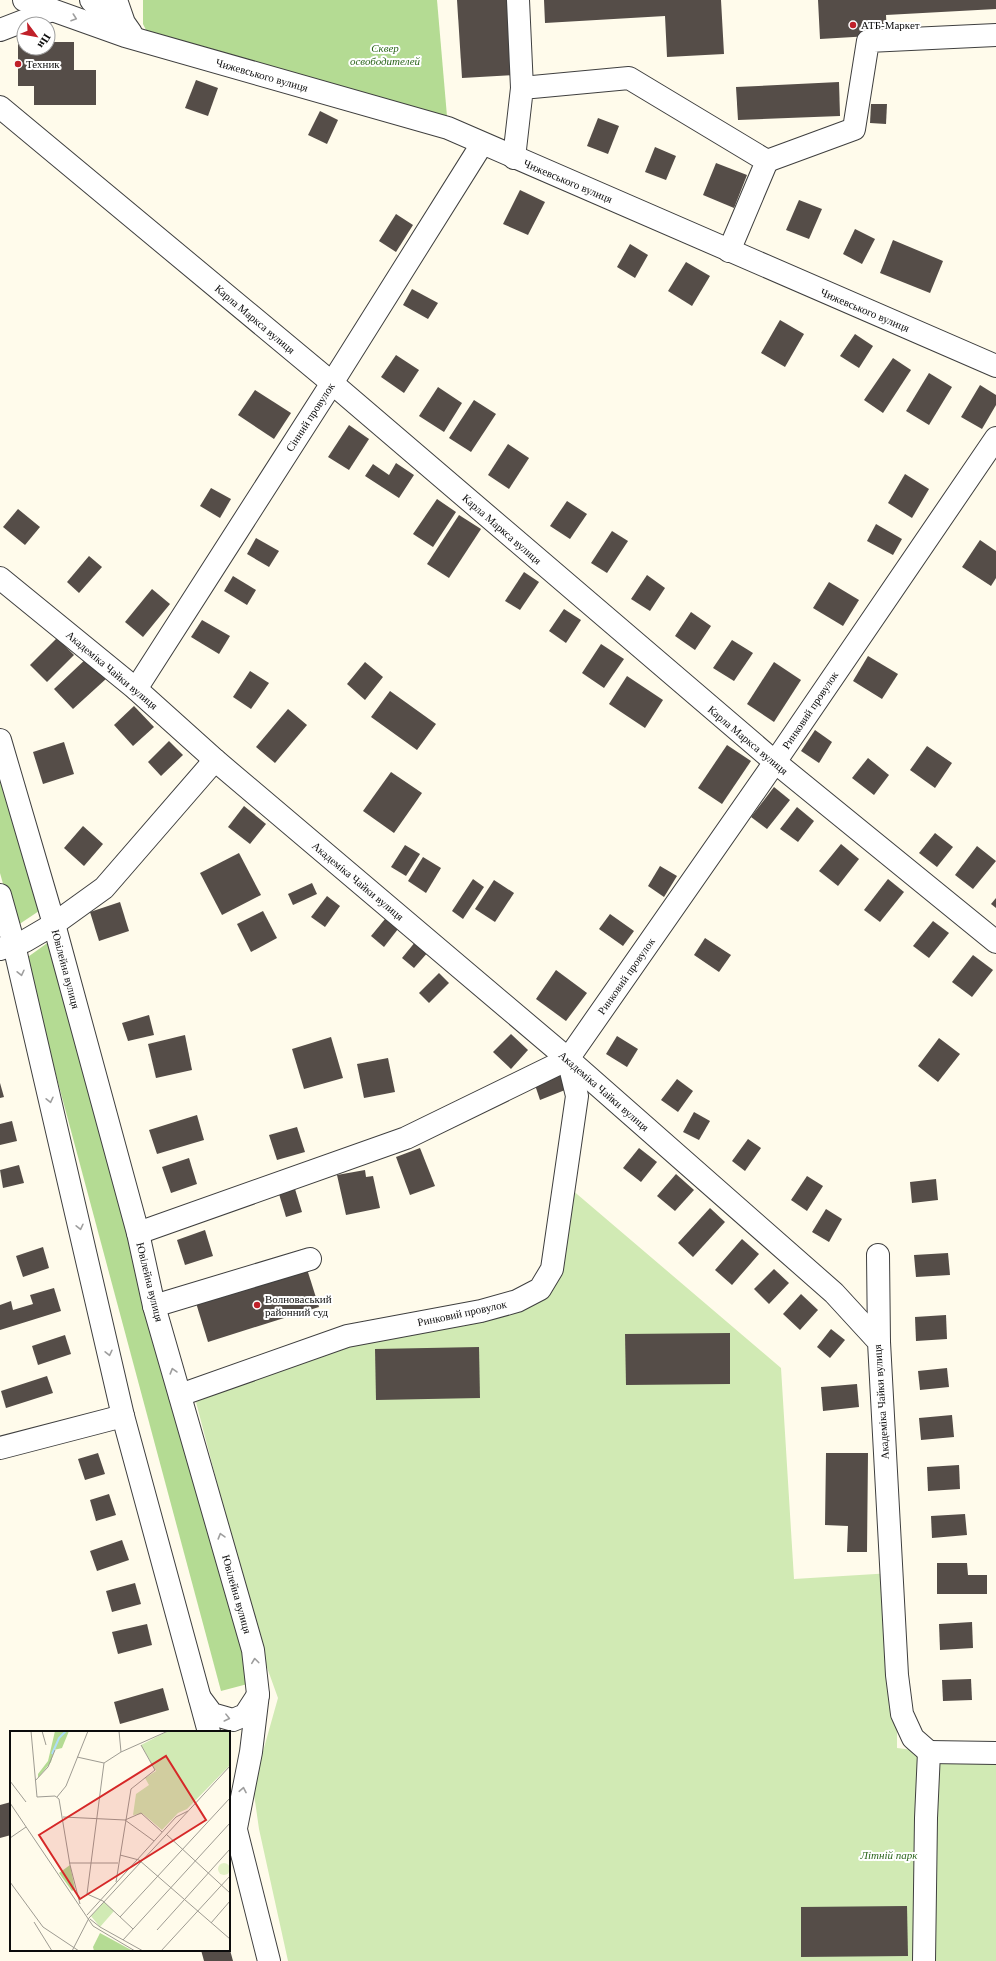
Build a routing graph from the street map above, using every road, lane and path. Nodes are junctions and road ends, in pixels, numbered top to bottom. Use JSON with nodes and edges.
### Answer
{"nodes":[{"id":1,"x":24,"y":0,"type":"edge"},
{"id":2,"x":91,"y":0,"type":"edge"},
{"id":3,"x":116,"y":0,"type":"edge"},
{"id":4,"x":518,"y":0,"type":"edge"},
{"id":5,"x":52,"y":10,"type":"junction"},
{"id":6,"x":0,"y":30,"type":"edge"},
{"id":7,"x":996,"y":35,"type":"edge"},
{"id":8,"x":130,"y":37,"type":"junction"},
{"id":9,"x":522,"y":88,"type":"junction"},
{"id":10,"x":3,"y":115,"type":"edge"},
{"id":11,"x":482,"y":144,"type":"junction"},
{"id":12,"x":514,"y":158,"type":"junction"},
{"id":13,"x":767,"y":161,"type":"junction"},
{"id":14,"x":729,"y":251,"type":"junction"},
{"id":15,"x":996,"y":366,"type":"edge"},
{"id":16,"x":332,"y":383,"type":"junction"},
{"id":17,"x":996,"y":438,"type":"edge"},
{"id":18,"x":0,"y":578,"type":"edge"},
{"id":19,"x":136,"y":688,"type":"junction"},
{"id":20,"x":0,"y":740,"type":"edge"},
{"id":21,"x":215,"y":760,"type":"junction"},
{"id":22,"x":775,"y":762,"type":"junction"},
{"id":23,"x":0,"y":895,"type":"edge"},
{"id":24,"x":54,"y":924,"type":"junction"},
{"id":25,"x":996,"y":942,"type":"edge"},
{"id":26,"x":7,"y":947,"type":"edge"},
{"id":27,"x":568,"y":1059,"type":"junction"},
{"id":28,"x":138,"y":1232,"type":"junction"},
{"id":29,"x":878,"y":1255,"type":"dead end"},
{"id":30,"x":310,"y":1259,"type":"dead end"},
{"id":31,"x":154,"y":1306,"type":"junction"},
{"id":32,"x":879,"y":1342,"type":"junction"},
{"id":33,"x":180,"y":1395,"type":"junction"},
{"id":34,"x":123,"y":1416,"type":"junction"},
{"id":35,"x":0,"y":1448,"type":"edge"},
{"id":36,"x":258,"y":1694,"type":"junction"},
{"id":37,"x":198,"y":1695,"type":"junction"},
{"id":38,"x":209,"y":1731,"type":"edge"},
{"id":39,"x":929,"y":1752,"type":"junction"},
{"id":40,"x":996,"y":1753,"type":"edge"},
{"id":41,"x":230,"y":1807,"type":"edge"},
{"id":42,"x":236,"y":1828,"type":"junction"},
{"id":43,"x":269,"y":1961,"type":"edge"},
{"id":44,"x":924,"y":1961,"type":"edge"}],
"edges":[{"from":1,"to":5,"type":"street","name":"Чижевського вулиця"},
{"from":2,"to":8,"type":"street"},
{"from":3,"to":8,"type":"street"},
{"from":4,"to":9,"type":"street"},
{"from":5,"to":6,"type":"street"},
{"from":5,"to":8,"type":"street","name":"Чижевського вулиця","one_way":true},
{"from":7,"to":13,"type":"street"},
{"from":8,"to":11,"type":"street","name":"Чижевського вулиця"},
{"from":9,"to":12,"type":"street"},
{"from":9,"to":13,"type":"street"},
{"from":10,"to":16,"type":"street","name":"Карла Маркса вулиця"},
{"from":11,"to":12,"type":"street","name":"Чижевського вулиця"},
{"from":11,"to":16,"type":"street","name":"Сінний провулок"},
{"from":12,"to":14,"type":"street","name":"Чижевського вулиця"},
{"from":13,"to":14,"type":"street"},
{"from":14,"to":15,"type":"street","name":"Чижевського вулиця"},
{"from":16,"to":19,"type":"street","name":"Сінний провулок"},
{"from":16,"to":22,"type":"street","name":"Карла Маркса вулиця"},
{"from":17,"to":22,"type":"street","name":"Ринковий провулок"},
{"from":18,"to":19,"type":"street","name":"Академіка Чайки вулиця"},
{"from":19,"to":21,"type":"street","name":"Академіка Чайки вулиця"},
{"from":20,"to":24,"type":"street","name":"Ювілейна вулиця"},
{"from":21,"to":24,"type":"street"},
{"from":21,"to":27,"type":"street","name":"Академіка Чайки вулиця"},
{"from":22,"to":25,"type":"street","name":"Карла Маркса вулиця"},
{"from":22,"to":27,"type":"street","name":"Ринковий провулок"},
{"from":23,"to":26,"type":"street"},
{"from":24,"to":26,"type":"street"},
{"from":24,"to":28,"type":"street","name":"Ювілейна вулиця"},
{"from":26,"to":34,"type":"street","one_way":true},
{"from":27,"to":28,"type":"street","name":"Ринковий провулок"},
{"from":27,"to":32,"type":"street","name":"Академіка Чайки вулиця"},
{"from":27,"to":33,"type":"street","name":"Ринковий провулок"},
{"from":28,"to":31,"type":"street","name":"Ювілейна вулиця"},
{"from":29,"to":32,"type":"street"},
{"from":30,"to":31,"type":"street"},
{"from":33,"to":31,"type":"street","name":"Ювілейна вулиця","one_way":true},
{"from":32,"to":39,"type":"street","name":"Академіка Чайки вулиця"},
{"from":36,"to":33,"type":"street","name":"Ювілейна вулиця","one_way":true},
{"from":34,"to":35,"type":"street"},
{"from":34,"to":37,"type":"street"},
{"from":37,"to":36,"type":"street","one_way":true},
{"from":42,"to":36,"type":"street","name":"Ювілейна вулиця","one_way":true},
{"from":37,"to":38,"type":"street"},
{"from":39,"to":40,"type":"street"},
{"from":39,"to":44,"type":"street"},
{"from":41,"to":42,"type":"street","name":"Ювілейна вулиця"},
{"from":42,"to":43,"type":"street","name":"Ювілейна вулиця"}]}
